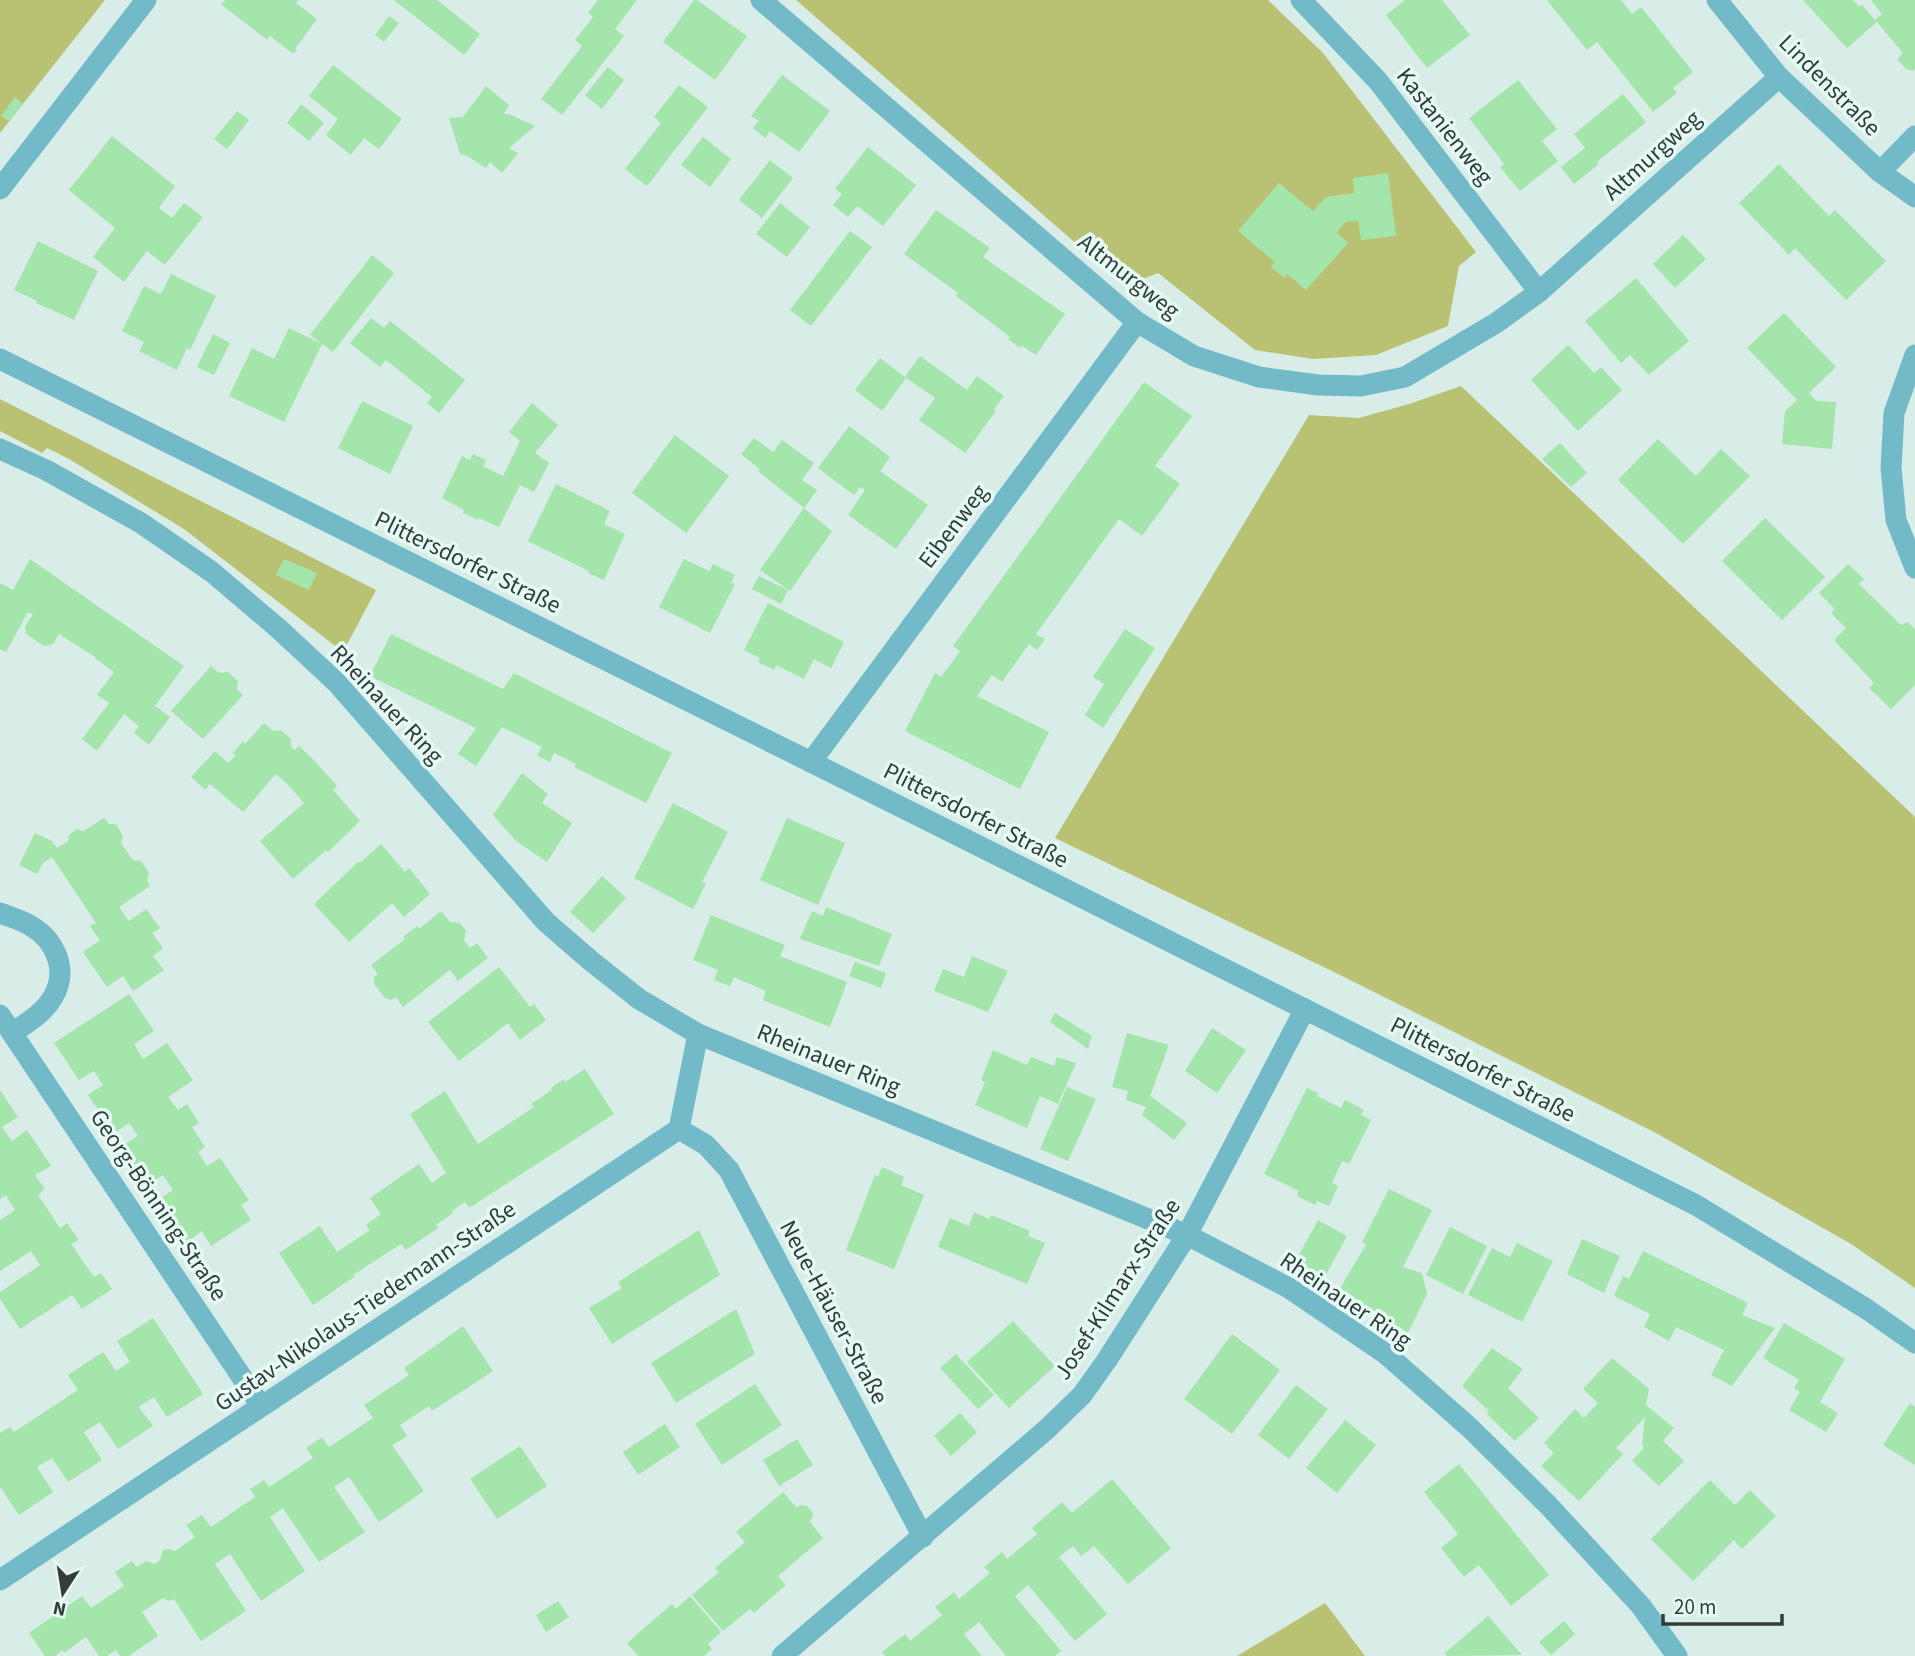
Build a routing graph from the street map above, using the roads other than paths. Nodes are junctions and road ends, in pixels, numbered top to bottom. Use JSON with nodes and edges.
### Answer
{"nodes":[{"id":1,"x":146,"y":0,"type":"edge"},
{"id":2,"x":761,"y":0,"type":"edge"},
{"id":3,"x":1301,"y":0,"type":"edge"},
{"id":4,"x":1717,"y":0,"type":"edge"},
{"id":5,"x":1779,"y":77,"type":"junction"},
{"id":6,"x":1915,"y":136,"type":"edge"},
{"id":7,"x":1880,"y":172,"type":"junction"},
{"id":8,"x":0,"y":189,"type":"edge"},
{"id":9,"x":1915,"y":197,"type":"edge"},
{"id":10,"x":1539,"y":292,"type":"junction"},
{"id":11,"x":1137,"y":322,"type":"junction"},
{"id":12,"x":1915,"y":355,"type":"edge"},
{"id":13,"x":0,"y":359,"type":"edge"},
{"id":14,"x":0,"y":449,"type":"edge"},
{"id":15,"x":1915,"y":568,"type":"edge"},
{"id":16,"x":811,"y":762,"type":"junction"},
{"id":17,"x":0,"y":913,"type":"edge"},
{"id":18,"x":1305,"y":1009,"type":"junction"},
{"id":19,"x":0,"y":1015,"type":"edge"},
{"id":20,"x":12,"y":1033,"type":"junction"},
{"id":21,"x":698,"y":1034,"type":"junction"},
{"id":22,"x":679,"y":1129,"type":"junction"},
{"id":23,"x":1187,"y":1235,"type":"junction"},
{"id":24,"x":1915,"y":1343,"type":"edge"},
{"id":25,"x":261,"y":1406,"type":"junction"},
{"id":26,"x":923,"y":1537,"type":"junction"},
{"id":27,"x":0,"y":1580,"type":"edge"},
{"id":28,"x":782,"y":1656,"type":"edge"},
{"id":29,"x":1677,"y":1656,"type":"edge"}],
"edges":[{"from":1,"to":8,"type":"street"},
{"from":2,"to":11,"type":"street","name":"Altmurgweg"},
{"from":3,"to":10,"type":"street","name":"Kastanienweg"},
{"from":4,"to":5,"type":"street","name":"Lindenstraße"},
{"from":5,"to":7,"type":"street","name":"Lindenstraße"},
{"from":5,"to":10,"type":"street","name":"Altmurgweg"},
{"from":6,"to":7,"type":"street"},
{"from":7,"to":9,"type":"street","name":"Lindenstraße"},
{"from":10,"to":11,"type":"street","name":"Altmurgweg"},
{"from":11,"to":16,"type":"street","name":"Eibenweg"},
{"from":12,"to":15,"type":"street"},
{"from":13,"to":16,"type":"street","name":"Plittersdorfer Straße"},
{"from":14,"to":21,"type":"street","name":"Rheinauer Ring"},
{"from":16,"to":18,"type":"street","name":"Plittersdorfer Straße"},
{"from":17,"to":20,"type":"street"},
{"from":18,"to":23,"type":"street","name":"Josef-Kilmarx-Straße"},
{"from":18,"to":24,"type":"street","name":"Plittersdorfer Straße"},
{"from":19,"to":20,"type":"street","name":"Georg-Bönning-Straße"},
{"from":20,"to":25,"type":"street","name":"Georg-Bönning-Straße"},
{"from":21,"to":22,"type":"street"},
{"from":21,"to":23,"type":"street","name":"Rheinauer Ring"},
{"from":22,"to":25,"type":"street","name":"Gustav-Nikolaus-Tiedemann-Straße"},
{"from":22,"to":26,"type":"street","name":"Neue-Häuser-Straße"},
{"from":23,"to":26,"type":"street","name":"Josef-Kilmarx-Straße"},
{"from":23,"to":29,"type":"street","name":"Rheinauer Ring"},
{"from":25,"to":27,"type":"street","name":"Gustav-Nikolaus-Tiedemann-Straße"},
{"from":26,"to":28,"type":"street","name":"Josef-Kilmarx-Straße"}]}
